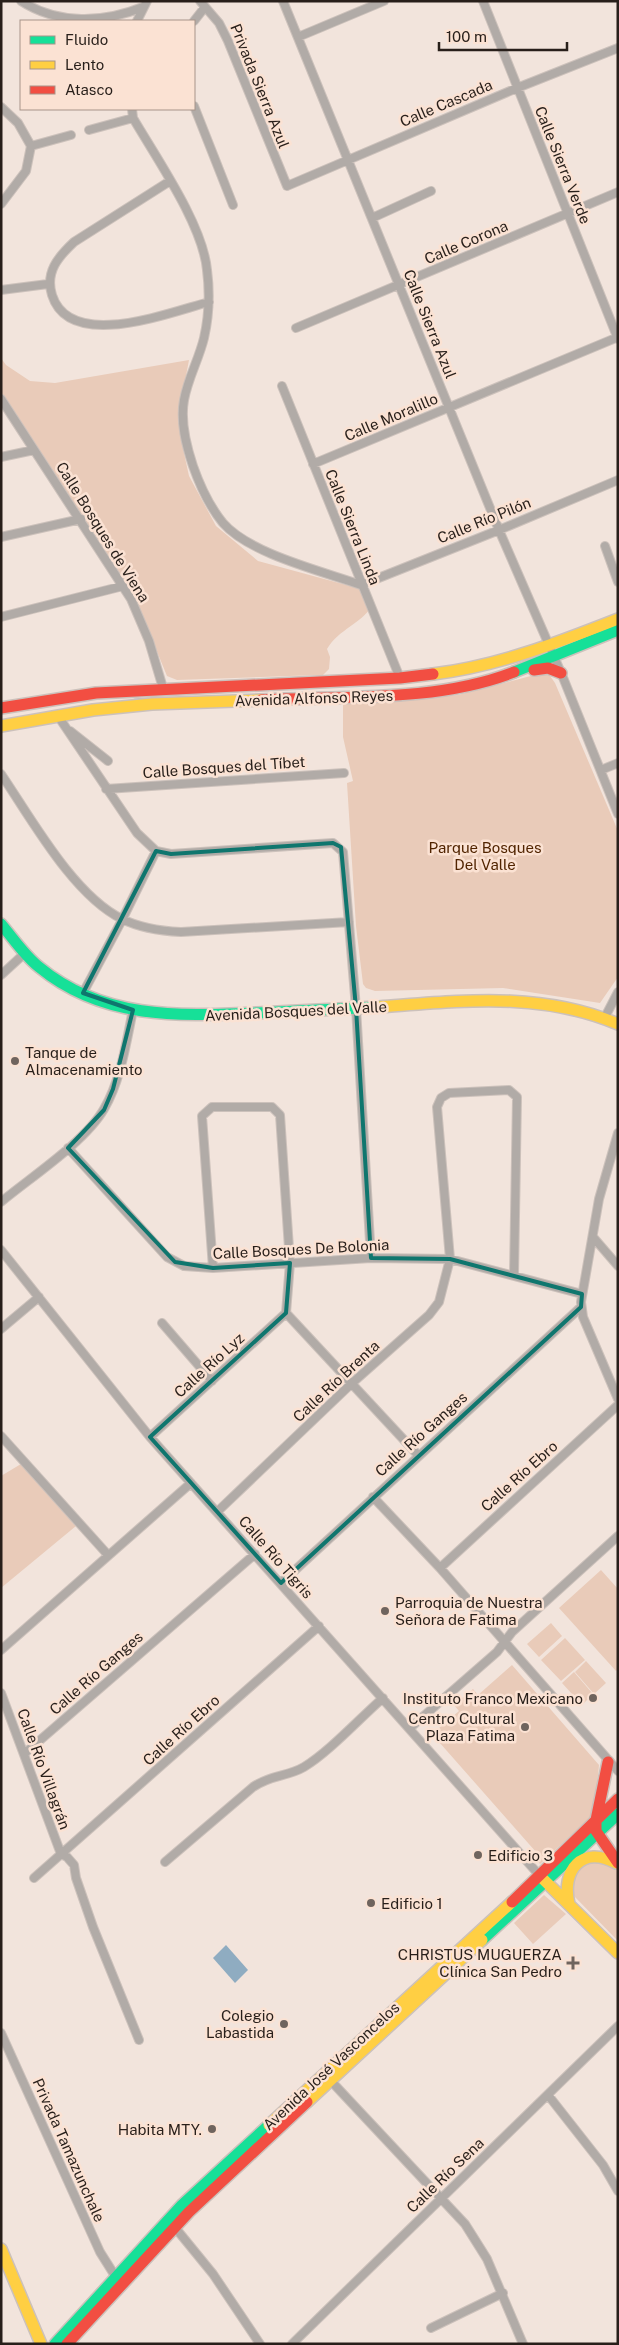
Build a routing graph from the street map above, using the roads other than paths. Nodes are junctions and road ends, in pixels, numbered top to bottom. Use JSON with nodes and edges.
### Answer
{"nodes":[{"id":1,"x":21,"y":1,"type":"edge"},
{"id":2,"x":283,"y":1,"type":"edge"},
{"id":3,"x":384,"y":1,"type":"edge"},
{"id":4,"x":484,"y":1,"type":"edge"},
{"id":5,"x":145,"y":4,"type":"edge"},
{"id":6,"x":202,"y":4,"type":"edge"},
{"id":7,"x":137,"y":20,"type":"edge"},
{"id":8,"x":194,"y":20,"type":"edge"},
{"id":9,"x":298,"y":37,"type":"junction"},
{"id":10,"x":618,"y":48,"type":"edge"},
{"id":11,"x":517,"y":88,"type":"junction"},
{"id":12,"x":1,"y":107,"type":"edge"},
{"id":13,"x":195,"y":109,"type":"edge"},
{"id":14,"x":132,"y":110,"type":"edge"},
{"id":15,"x":133,"y":118,"type":"junction"},
{"id":16,"x":89,"y":130,"type":"dead end"},
{"id":17,"x":71,"y":135,"type":"dead end"},
{"id":18,"x":32,"y":146,"type":"junction"},
{"id":19,"x":348,"y":158,"type":"junction"},
{"id":20,"x":170,"y":181,"type":"junction"},
{"id":21,"x":287,"y":186,"type":"joint"},
{"id":22,"x":431,"y":191,"type":"dead end"},
{"id":23,"x":618,"y":192,"type":"edge"},
{"id":24,"x":1,"y":204,"type":"edge"},
{"id":25,"x":233,"y":205,"type":"dead end"},
{"id":26,"x":568,"y":213,"type":"junction"},
{"id":27,"x":372,"y":218,"type":"junction"},
{"id":28,"x":48,"y":284,"type":"junction"},
{"id":29,"x":400,"y":285,"type":"junction"},
{"id":30,"x":1,"y":290,"type":"edge"},
{"id":31,"x":209,"y":302,"type":"junction"},
{"id":32,"x":296,"y":328,"type":"dead end"},
{"id":33,"x":618,"y":338,"type":"edge"},
{"id":34,"x":282,"y":386,"type":"dead end"},
{"id":35,"x":1,"y":399,"type":"edge"},
{"id":36,"x":449,"y":408,"type":"junction"},
{"id":37,"x":34,"y":450,"type":"junction"},
{"id":38,"x":1,"y":457,"type":"edge"},
{"id":39,"x":313,"y":464,"type":"junction"},
{"id":40,"x":618,"y":480,"type":"edge"},
{"id":41,"x":81,"y":519,"type":"junction"},
{"id":42,"x":499,"y":530,"type":"junction"},
{"id":43,"x":1,"y":537,"type":"edge"},
{"id":44,"x":604,"y":546,"type":"dead end"},
{"id":45,"x":618,"y":582,"type":"edge"},
{"id":46,"x":361,"y":584,"type":"junction"},
{"id":47,"x":123,"y":586,"type":"junction"},
{"id":48,"x":1,"y":617,"type":"edge"},
{"id":49,"x":618,"y":619,"type":"edge"},
{"id":50,"x":618,"y":630,"type":"edge"},
{"id":51,"x":552,"y":651,"type":"junction"},
{"id":52,"x":561,"y":672,"type":"junction"},
{"id":53,"x":503,"y":676,"type":"junction"},
{"id":54,"x":400,"y":678,"type":"junction"},
{"id":55,"x":164,"y":688,"type":"junction"},
{"id":56,"x":1,"y":708,"type":"edge"},
{"id":57,"x":58,"y":716,"type":"junction"},
{"id":58,"x":1,"y":726,"type":"edge"},
{"id":59,"x":65,"y":727,"type":"junction"},
{"id":60,"x":108,"y":761,"type":"dead end"},
{"id":61,"x":618,"y":763,"type":"edge"},
{"id":62,"x":601,"y":770,"type":"junction"},
{"id":63,"x":344,"y":773,"type":"dead end"},
{"id":64,"x":1,"y":774,"type":"edge"},
{"id":65,"x":106,"y":788,"type":"junction"},
{"id":66,"x":618,"y":814,"type":"edge"},
{"id":67,"x":156,"y":851,"type":"junction"},
{"id":68,"x":122,"y":920,"type":"junction"},
{"id":69,"x":349,"y":922,"type":"junction"},
{"id":70,"x":1,"y":924,"type":"edge"},
{"id":71,"x":25,"y":953,"type":"junction"},
{"id":72,"x":1,"y":975,"type":"edge"},
{"id":73,"x":618,"y":992,"type":"edge"},
{"id":74,"x":83,"y":993,"type":"junction"},
{"id":75,"x":356,"y":1008,"type":"junction"},
{"id":76,"x":133,"y":1010,"type":"junction"},
{"id":77,"x":605,"y":1017,"type":"junction"},
{"id":78,"x":618,"y":1024,"type":"edge"},
{"id":79,"x":617,"y":1135,"type":"edge"},
{"id":80,"x":68,"y":1148,"type":"junction"},
{"id":81,"x":1,"y":1202,"type":"edge"},
{"id":82,"x":593,"y":1237,"type":"junction"},
{"id":83,"x":1,"y":1250,"type":"edge"},
{"id":84,"x":371,"y":1258,"type":"junction"},
{"id":85,"x":450,"y":1258,"type":"junction"},
{"id":86,"x":290,"y":1263,"type":"junction"},
{"id":87,"x":618,"y":1266,"type":"edge"},
{"id":88,"x":213,"y":1268,"type":"junction"},
{"id":89,"x":514,"y":1275,"type":"junction"},
{"id":90,"x":582,"y":1294,"type":"junction"},
{"id":91,"x":39,"y":1297,"type":"junction"},
{"id":92,"x":581,"y":1307,"type":"junction"},
{"id":93,"x":286,"y":1313,"type":"junction"},
{"id":94,"x":162,"y":1322,"type":"dead end"},
{"id":95,"x":1,"y":1329,"type":"edge"},
{"id":96,"x":212,"y":1381,"type":"junction"},
{"id":97,"x":351,"y":1384,"type":"junction"},
{"id":98,"x":618,"y":1399,"type":"edge"},
{"id":99,"x":618,"y":1405,"type":"edge"},
{"id":100,"x":1,"y":1436,"type":"edge"},
{"id":101,"x":150,"y":1437,"type":"junction"},
{"id":102,"x":418,"y":1455,"type":"junction"},
{"id":103,"x":191,"y":1483,"type":"junction"},
{"id":104,"x":373,"y":1497,"type":"junction"},
{"id":105,"x":218,"y":1511,"type":"junction"},
{"id":106,"x":618,"y":1536,"type":"edge"},
{"id":107,"x":255,"y":1554,"type":"junction"},
{"id":108,"x":108,"y":1555,"type":"junction"},
{"id":109,"x":440,"y":1568,"type":"junction"},
{"id":110,"x":281,"y":1583,"type":"junction"},
{"id":111,"x":319,"y":1626,"type":"junction"},
{"id":112,"x":503,"y":1642,"type":"junction"},
{"id":113,"x":1,"y":1650,"type":"edge"},
{"id":114,"x":1,"y":1694,"type":"edge"},
{"id":115,"x":383,"y":1698,"type":"junction"},
{"id":116,"x":410,"y":1728,"type":"junction"},
{"id":117,"x":24,"y":1754,"type":"junction"},
{"id":118,"x":608,"y":1762,"type":"junction"},
{"id":119,"x":618,"y":1771,"type":"edge"},
{"id":120,"x":618,"y":1799,"type":"edge"},
{"id":121,"x":618,"y":1814,"type":"edge"},
{"id":122,"x":596,"y":1820,"type":"junction"},
{"id":123,"x":597,"y":1833,"type":"junction"},
{"id":124,"x":61,"y":1854,"type":"junction"},
{"id":125,"x":165,"y":1862,"type":"dead end"},
{"id":126,"x":618,"y":1864,"type":"edge"},
{"id":127,"x":34,"y":1878,"type":"dead end"},
{"id":128,"x":542,"y":1879,"type":"junction"},
{"id":129,"x":569,"y":1904,"type":"junction"},
{"id":130,"x":618,"y":1953,"type":"edge"},
{"id":131,"x":618,"y":2026,"type":"edge"},
{"id":132,"x":1,"y":2033,"type":"edge"},
{"id":133,"x":139,"y":2040,"type":"dead end"},
{"id":134,"x":331,"y":2081,"type":"junction"},
{"id":135,"x":548,"y":2095,"type":"junction"},
{"id":136,"x":618,"y":2192,"type":"edge"},
{"id":137,"x":441,"y":2198,"type":"junction"},
{"id":138,"x":172,"y":2223,"type":"junction"},
{"id":139,"x":1,"y":2249,"type":"edge"},
{"id":140,"x":119,"y":2281,"type":"junction"},
{"id":141,"x":503,"y":2293,"type":"junction"},
{"id":142,"x":431,"y":2328,"type":"dead end"},
{"id":143,"x":41,"y":2344,"type":"edge"},
{"id":144,"x":55,"y":2344,"type":"edge"},
{"id":145,"x":67,"y":2344,"type":"edge"},
{"id":146,"x":260,"y":2344,"type":"edge"},
{"id":147,"x":292,"y":2344,"type":"edge"},
{"id":148,"x":523,"y":2344,"type":"edge"}],
"edges":[{"from":1,"to":5,"type":"street"},
{"from":2,"to":9,"type":"street","name":"Calle Sierra Azul"},
{"from":3,"to":9,"type":"street"},
{"from":4,"to":11,"type":"street","name":"Calle Sierra Verde"},
{"from":5,"to":7,"type":"street"},
{"from":6,"to":8,"type":"street"},
{"from":6,"to":21,"type":"street","name":"Privada Sierra Azul"},
{"from":9,"to":19,"type":"street","name":"Calle Sierra Azul"},
{"from":10,"to":11,"type":"street","name":"Calle Cascada"},
{"from":11,"to":19,"type":"street","name":"Calle Cascada"},
{"from":11,"to":26,"type":"street","name":"Calle Sierra Verde"},
{"from":12,"to":18,"type":"street"},
{"from":13,"to":25,"type":"street"},
{"from":14,"to":15,"type":"street"},
{"from":15,"to":16,"type":"street"},
{"from":15,"to":20,"type":"street"},
{"from":17,"to":18,"type":"street"},
{"from":18,"to":24,"type":"street"},
{"from":19,"to":21,"type":"street","name":"Calle Cascada"},
{"from":19,"to":27,"type":"street","name":"Calle Sierra Azul"},
{"from":20,"to":28,"type":"street"},
{"from":20,"to":31,"type":"street"},
{"from":22,"to":27,"type":"street"},
{"from":23,"to":26,"type":"street","name":"Calle Corona"},
{"from":26,"to":29,"type":"street","name":"Calle Corona"},
{"from":26,"to":33,"type":"street","name":"Calle Sierra Verde"},
{"from":27,"to":29,"type":"street","name":"Calle Sierra Azul"},
{"from":28,"to":30,"type":"street"},
{"from":28,"to":31,"type":"street"},
{"from":29,"to":32,"type":"street","name":"Calle Corona"},
{"from":29,"to":36,"type":"street","name":"Calle Sierra Azul"},
{"from":31,"to":46,"type":"street"},
{"from":33,"to":36,"type":"street","name":"Calle Moralillo"},
{"from":34,"to":39,"type":"street","name":"Calle Sierra Linda"},
{"from":35,"to":37,"type":"street","name":"Calle Bosques de Viena"},
{"from":36,"to":39,"type":"street","name":"Calle Moralillo"},
{"from":36,"to":42,"type":"street","name":"Calle Sierra Azul"},
{"from":37,"to":38,"type":"street"},
{"from":37,"to":41,"type":"street","name":"Calle Bosques de Viena"},
{"from":39,"to":46,"type":"street","name":"Calle Sierra Linda"},
{"from":40,"to":42,"type":"street","name":"Calle Río Pilón"},
{"from":41,"to":43,"type":"street"},
{"from":41,"to":47,"type":"street","name":"Calle Bosques de Viena"},
{"from":42,"to":46,"type":"street","name":"Calle Río Pilón"},
{"from":42,"to":51,"type":"street","name":"Calle Sierra Azul"},
{"from":44,"to":45,"type":"street"},
{"from":46,"to":54,"type":"street","name":"Calle Sierra Linda"},
{"from":47,"to":48,"type":"street"},
{"from":47,"to":55,"type":"street","name":"Calle Bosques de Viena"},
{"from":49,"to":51,"type":"main road","name":"Avenida Alfonso Reyes"},
{"from":50,"to":51,"type":"main road","name":"Avenida Alfonso Reyes"},
{"from":51,"to":52,"type":"street","name":"Calle Sierra Azul"},
{"from":51,"to":53,"type":"main road","name":"Avenida Alfonso Reyes"},
{"from":51,"to":54,"type":"main road","name":"Avenida Alfonso Reyes"},
{"from":52,"to":53,"type":"main road"},
{"from":52,"to":62,"type":"street","name":"Calle Sierra Azul"},
{"from":53,"to":57,"type":"main road","name":"Avenida Alfonso Reyes"},
{"from":54,"to":55,"type":"main road","name":"Avenida Alfonso Reyes"},
{"from":55,"to":56,"type":"main road","name":"Avenida Alfonso Reyes"},
{"from":57,"to":58,"type":"main road","name":"Avenida Alfonso Reyes"},
{"from":57,"to":59,"type":"street"},
{"from":59,"to":60,"type":"street"},
{"from":59,"to":65,"type":"street"},
{"from":61,"to":62,"type":"street"},
{"from":62,"to":66,"type":"street","name":"Calle Sierra Azul"},
{"from":63,"to":65,"type":"street","name":"Calle Bosques del Tíbet"},
{"from":64,"to":68,"type":"street"},
{"from":65,"to":67,"type":"street"},
{"from":67,"to":68,"type":"street"},
{"from":67,"to":69,"type":"street"},
{"from":68,"to":69,"type":"street"},
{"from":68,"to":74,"type":"street"},
{"from":69,"to":75,"type":"street"},
{"from":70,"to":71,"type":"main road","name":"Avenida Bosques del Valle"},
{"from":71,"to":72,"type":"street"},
{"from":71,"to":74,"type":"main road","name":"Avenida Bosques del Valle"},
{"from":73,"to":77,"type":"street"},
{"from":74,"to":76,"type":"main road","name":"Avenida Bosques del Valle"},
{"from":75,"to":76,"type":"main road","name":"Avenida Bosques del Valle"},
{"from":75,"to":77,"type":"main road","name":"Avenida Bosques del Valle"},
{"from":75,"to":84,"type":"street"},
{"from":76,"to":80,"type":"street"},
{"from":77,"to":78,"type":"main road","name":"Avenida Bosques del Valle"},
{"from":79,"to":82,"type":"street"},
{"from":80,"to":81,"type":"street"},
{"from":80,"to":88,"type":"street","name":"Calle Bosques De Bolonia"},
{"from":82,"to":87,"type":"street"},
{"from":82,"to":90,"type":"street"},
{"from":83,"to":91,"type":"street","name":"Calle Río Tigris"},
{"from":84,"to":85,"type":"street","name":"Calle Bosques De Bolonia"},
{"from":84,"to":86,"type":"street","name":"Calle Bosques De Bolonia"},
{"from":85,"to":89,"type":"street","name":"Calle Bosques De Bolonia"},
{"from":85,"to":89,"type":"street","name":"Calle Río Brenta"},
{"from":85,"to":97,"type":"street","name":"Calle Río Brenta"},
{"from":86,"to":88,"type":"street","name":"Calle Bosques De Bolonia"},
{"from":86,"to":88,"type":"street"},
{"from":86,"to":93,"type":"street"},
{"from":89,"to":90,"type":"street","name":"Calle Bosques De Bolonia"},
{"from":90,"to":92,"type":"street"},
{"from":91,"to":95,"type":"street"},
{"from":91,"to":101,"type":"street","name":"Calle Río Tigris"},
{"from":92,"to":98,"type":"street"},
{"from":92,"to":102,"type":"street","name":"Calle Río Ganges"},
{"from":93,"to":96,"type":"street","name":"Calle Río Lyz"},
{"from":93,"to":97,"type":"street"},
{"from":94,"to":96,"type":"street"},
{"from":96,"to":101,"type":"street","name":"Calle Río Lyz"},
{"from":97,"to":102,"type":"street"},
{"from":97,"to":105,"type":"street","name":"Calle Río Brenta"},
{"from":99,"to":109,"type":"street","name":"Calle Río Ebro"},
{"from":100,"to":108,"type":"street"},
{"from":101,"to":103,"type":"street","name":"Calle Río Tigris"},
{"from":102,"to":104,"type":"street","name":"Calle Río Ganges"},
{"from":103,"to":105,"type":"street","name":"Calle Río Tigris"},
{"from":103,"to":108,"type":"street"},
{"from":104,"to":109,"type":"street"},
{"from":104,"to":110,"type":"street","name":"Calle Río Ganges"},
{"from":105,"to":107,"type":"street","name":"Calle Río Tigris"},
{"from":106,"to":112,"type":"street"},
{"from":107,"to":110,"type":"street","name":"Calle Río Tigris"},
{"from":107,"to":117,"type":"street","name":"Calle Río Ganges"},
{"from":108,"to":113,"type":"street"},
{"from":109,"to":112,"type":"street"},
{"from":110,"to":111,"type":"street","name":"Calle Río Tigris"},
{"from":111,"to":115,"type":"street","name":"Calle Río Tigris"},
{"from":111,"to":124,"type":"street","name":"Calle Río Ebro"},
{"from":112,"to":116,"type":"street"},
{"from":112,"to":118,"type":"street"},
{"from":114,"to":117,"type":"street","name":"Calle Río Villagrán"},
{"from":115,"to":116,"type":"street","name":"Calle Río Tigris"},
{"from":115,"to":125,"type":"street"},
{"from":116,"to":128,"type":"street","name":"Calle Río Tigris"},
{"from":117,"to":124,"type":"street","name":"Calle Río Villagrán"},
{"from":118,"to":119,"type":"street"},
{"from":118,"to":122,"type":"main road"},
{"from":120,"to":122,"type":"main road","name":"Avenida José Vasconcelos"},
{"from":121,"to":123,"type":"main road","name":"Avenida José Vasconcelos"},
{"from":122,"to":123,"type":"main road"},
{"from":122,"to":128,"type":"main road","name":"Avenida José Vasconcelos"},
{"from":123,"to":126,"type":"main road"},
{"from":123,"to":128,"type":"main road","name":"Avenida José Vasconcelos"},
{"from":124,"to":127,"type":"street","name":"Calle Río Ebro"},
{"from":124,"to":133,"type":"street","name":"Calle Río Villagrán"},
{"from":126,"to":129,"type":"main road"},
{"from":128,"to":129,"type":"main road"},
{"from":128,"to":134,"type":"main road","name":"Avenida José Vasconcelos"},
{"from":128,"to":138,"type":"main road","name":"Avenida José Vasconcelos"},
{"from":129,"to":130,"type":"main road"},
{"from":131,"to":135,"type":"street","name":"Calle Río Sena"},
{"from":132,"to":140,"type":"street","name":"Privada Tamazunchale"},
{"from":134,"to":137,"type":"street"},
{"from":134,"to":138,"type":"main road","name":"Avenida José Vasconcelos"},
{"from":135,"to":136,"type":"street"},
{"from":135,"to":137,"type":"street","name":"Calle Río Sena"},
{"from":137,"to":141,"type":"street"},
{"from":137,"to":147,"type":"street","name":"Calle Río Sena"},
{"from":138,"to":140,"type":"main road","name":"Avenida José Vasconcelos"},
{"from":138,"to":146,"type":"street"},
{"from":139,"to":143,"type":"main road"},
{"from":140,"to":144,"type":"main road","name":"Avenida José Vasconcelos"},
{"from":140,"to":145,"type":"main road","name":"Avenida José Vasconcelos"},
{"from":141,"to":142,"type":"street"},
{"from":141,"to":148,"type":"street"}]}
